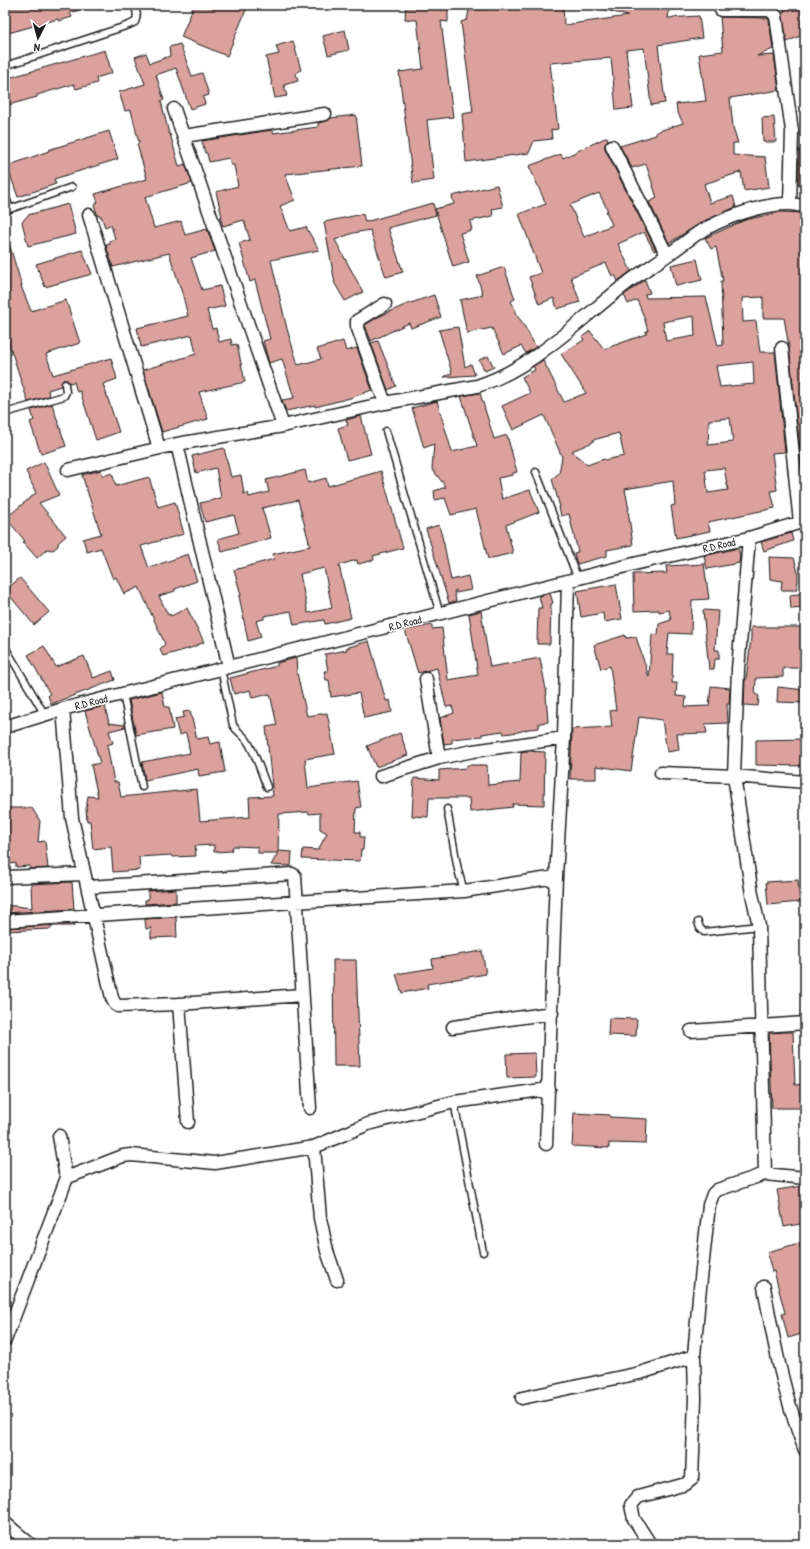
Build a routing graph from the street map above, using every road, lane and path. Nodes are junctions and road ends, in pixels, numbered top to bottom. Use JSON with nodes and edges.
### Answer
{"nodes":[{"id":1,"x":133,"y":5,"type":"edge"},
{"id":2,"x":721,"y":10,"type":"dead end"},
{"id":3,"x":5,"y":66,"type":"edge"},
{"id":4,"x":174,"y":109,"type":"dead end"},
{"id":5,"x":325,"y":114,"type":"dead end"},
{"id":6,"x":184,"y":136,"type":"junction"},
{"id":7,"x":612,"y":146,"type":"dead end"},
{"id":8,"x":72,"y":188,"type":"dead end"},
{"id":9,"x":5,"y":195,"type":"edge"},
{"id":10,"x":790,"y":204,"type":"junction"},
{"id":11,"x":805,"y":206,"type":"edge"},
{"id":12,"x":89,"y":215,"type":"dead end"},
{"id":13,"x":667,"y":255,"type":"junction"},
{"id":14,"x":385,"y":304,"type":"dead end"},
{"id":15,"x":782,"y":348,"type":"dead end"},
{"id":16,"x":65,"y":384,"type":"dead end"},
{"id":17,"x":386,"y":403,"type":"junction"},
{"id":18,"x":5,"y":413,"type":"edge"},
{"id":19,"x":283,"y":426,"type":"junction"},
{"id":20,"x":386,"y":431,"type":"dead end"},
{"id":21,"x":177,"y":444,"type":"junction"},
{"id":22,"x":160,"y":448,"type":"junction"},
{"id":23,"x":68,"y":470,"type":"dead end"},
{"id":24,"x":536,"y":472,"type":"dead end"},
{"id":25,"x":803,"y":522,"type":"edge"},
{"id":26,"x":749,"y":538,"type":"junction"},
{"id":27,"x":573,"y":580,"type":"junction"},
{"id":28,"x":440,"y":614,"type":"junction"},
{"id":29,"x":5,"y":647,"type":"edge"},
{"id":30,"x":225,"y":668,"type":"junction"},
{"id":31,"x":426,"y":679,"type":"dead end"},
{"id":32,"x":123,"y":694,"type":"junction"},
{"id":33,"x":63,"y":709,"type":"junction"},
{"id":34,"x":45,"y":714,"type":"junction"},
{"id":35,"x":5,"y":727,"type":"edge"},
{"id":36,"x":564,"y":738,"type":"junction"},
{"id":37,"x":438,"y":758,"type":"junction"},
{"id":38,"x":661,"y":773,"type":"dead end"},
{"id":39,"x":381,"y":776,"type":"dead end"},
{"id":40,"x":734,"y":776,"type":"junction"},
{"id":41,"x":805,"y":782,"type":"edge"},
{"id":42,"x":142,"y":787,"type":"dead end"},
{"id":43,"x":267,"y":787,"type":"dead end"},
{"id":44,"x":447,"y":809,"type":"dead end"},
{"id":45,"x":84,"y":874,"type":"junction"},
{"id":46,"x":5,"y":877,"type":"edge"},
{"id":47,"x":556,"y":877,"type":"junction"},
{"id":48,"x":88,"y":887,"type":"junction"},
{"id":49,"x":464,"y":892,"type":"junction"},
{"id":50,"x":5,"y":921,"type":"edge"},
{"id":51,"x":698,"y":922,"type":"dead end"},
{"id":52,"x":760,"y":926,"type":"junction"},
{"id":53,"x":302,"y":995,"type":"junction"},
{"id":54,"x":179,"y":1004,"type":"junction"},
{"id":55,"x":552,"y":1013,"type":"junction"},
{"id":56,"x":805,"y":1022,"type":"edge"},
{"id":57,"x":761,"y":1025,"type":"junction"},
{"id":58,"x":453,"y":1027,"type":"dead end"},
{"id":59,"x":691,"y":1031,"type":"dead end"},
{"id":60,"x":548,"y":1089,"type":"junction"},
{"id":61,"x":454,"y":1102,"type":"junction"},
{"id":62,"x":310,"y":1108,"type":"dead end"},
{"id":63,"x":188,"y":1122,"type":"dead end"},
{"id":64,"x":59,"y":1136,"type":"dead end"},
{"id":65,"x":546,"y":1144,"type":"dead end"},
{"id":66,"x":314,"y":1147,"type":"junction"},
{"id":67,"x":765,"y":1174,"type":"junction"},
{"id":68,"x":68,"y":1175,"type":"junction"},
{"id":69,"x":805,"y":1178,"type":"edge"},
{"id":70,"x":483,"y":1252,"type":"dead end"},
{"id":71,"x":337,"y":1280,"type":"dead end"},
{"id":72,"x":764,"y":1288,"type":"dead end"},
{"id":73,"x":5,"y":1340,"type":"edge"},
{"id":74,"x":694,"y":1356,"type":"junction"},
{"id":75,"x":522,"y":1398,"type":"dead end"},
{"id":76,"x":805,"y":1450,"type":"edge"},
{"id":77,"x":5,"y":1523,"type":"edge"},
{"id":78,"x":30,"y":1544,"type":"edge"},
{"id":79,"x":650,"y":1544,"type":"edge"}],
"edges":[{"from":1,"to":3,"type":"lane"},
{"from":2,"to":10,"type":"street"},
{"from":4,"to":6,"type":"street"},
{"from":5,"to":6,"type":"street"},
{"from":6,"to":19,"type":"street"},
{"from":7,"to":13,"type":"street"},
{"from":8,"to":9,"type":"lane"},
{"from":10,"to":11,"type":"street"},
{"from":10,"to":13,"type":"street"},
{"from":12,"to":22,"type":"street"},
{"from":13,"to":17,"type":"street"},
{"from":14,"to":17,"type":"street"},
{"from":15,"to":25,"type":"street"},
{"from":16,"to":18,"type":"lane"},
{"from":17,"to":19,"type":"street"},
{"from":19,"to":21,"type":"street"},
{"from":20,"to":28,"type":"lane"},
{"from":21,"to":22,"type":"street"},
{"from":21,"to":30,"type":"street"},
{"from":22,"to":23,"type":"street"},
{"from":24,"to":27,"type":"lane"},
{"from":25,"to":26,"type":"street","name":"R.D Road"},
{"from":26,"to":27,"type":"street","name":"R.D Road"},
{"from":26,"to":40,"type":"street"},
{"from":27,"to":28,"type":"street","name":"R.D Road"},
{"from":27,"to":36,"type":"street"},
{"from":28,"to":30,"type":"street","name":"R.D Road"},
{"from":29,"to":34,"type":"lane"},
{"from":30,"to":32,"type":"street","name":"R.D Road"},
{"from":30,"to":43,"type":"lane"},
{"from":31,"to":37,"type":"street"},
{"from":32,"to":33,"type":"street","name":"R.D Road"},
{"from":32,"to":42,"type":"lane"},
{"from":33,"to":34,"type":"street","name":"R.D Road"},
{"from":33,"to":45,"type":"street"},
{"from":34,"to":35,"type":"street","name":"R.D Road"},
{"from":36,"to":37,"type":"street"},
{"from":36,"to":47,"type":"street"},
{"from":37,"to":39,"type":"street"},
{"from":38,"to":40,"type":"street"},
{"from":40,"to":41,"type":"street"},
{"from":40,"to":52,"type":"street"},
{"from":44,"to":49,"type":"lane"},
{"from":45,"to":46,"type":"street"},
{"from":45,"to":48,"type":"street"},
{"from":47,"to":49,"type":"street"},
{"from":47,"to":55,"type":"street"},
{"from":48,"to":53,"type":"street"},
{"from":48,"to":54,"type":"street"},
{"from":49,"to":50,"type":"street"},
{"from":51,"to":52,"type":"lane"},
{"from":52,"to":57,"type":"street"},
{"from":53,"to":54,"type":"street"},
{"from":53,"to":62,"type":"street"},
{"from":54,"to":63,"type":"street"},
{"from":55,"to":58,"type":"street"},
{"from":55,"to":60,"type":"street"},
{"from":56,"to":57,"type":"street"},
{"from":57,"to":59,"type":"street"},
{"from":57,"to":67,"type":"street"},
{"from":60,"to":61,"type":"street"},
{"from":60,"to":65,"type":"street"},
{"from":61,"to":66,"type":"street"},
{"from":61,"to":70,"type":"lane"},
{"from":64,"to":68,"type":"street"},
{"from":66,"to":68,"type":"street"},
{"from":66,"to":71,"type":"street"},
{"from":67,"to":69,"type":"street"},
{"from":67,"to":74,"type":"street"},
{"from":68,"to":73,"type":"street"},
{"from":72,"to":76,"type":"street"},
{"from":74,"to":75,"type":"street"},
{"from":74,"to":79,"type":"street"},
{"from":77,"to":78,"type":"street"}]}
